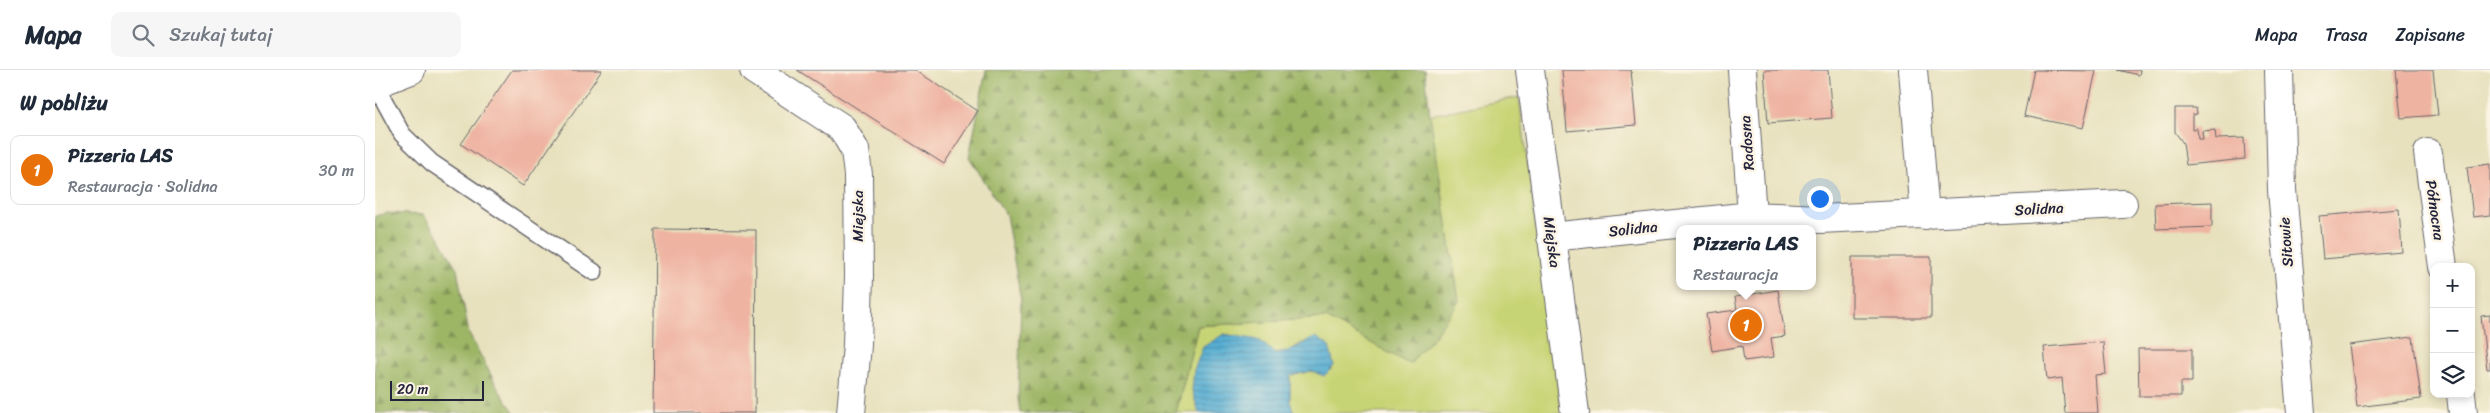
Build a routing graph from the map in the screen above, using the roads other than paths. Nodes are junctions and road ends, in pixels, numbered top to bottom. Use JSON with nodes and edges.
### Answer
{"nodes":[{"id":1,"x":411,"y":70,"type":"edge"},
{"id":2,"x":754,"y":70,"type":"edge"},
{"id":3,"x":1529,"y":70,"type":"edge"},
{"id":4,"x":1742,"y":70,"type":"edge"},
{"id":5,"x":1913,"y":70,"type":"edge"},
{"id":6,"x":2279,"y":70,"type":"edge"},
{"id":7,"x":375,"y":84,"type":"edge"},
{"id":8,"x":2428,"y":154,"type":"dead end"},
{"id":9,"x":2123,"y":204,"type":"dead end"},
{"id":10,"x":1925,"y":214,"type":"junction"},
{"id":11,"x":1752,"y":216,"type":"junction"},
{"id":12,"x":1551,"y":237,"type":"junction"},
{"id":13,"x":2442,"y":263,"type":"edge"},
{"id":14,"x":594,"y":272,"type":"dead end"},
{"id":15,"x":2461,"y":398,"type":"edge"},
{"id":16,"x":851,"y":413,"type":"edge"},
{"id":17,"x":1575,"y":413,"type":"edge"},
{"id":18,"x":2301,"y":413,"type":"edge"},
{"id":19,"x":2463,"y":413,"type":"edge"}],
"edges":[{"from":1,"to":7,"type":"street"},
{"from":2,"to":16,"type":"street","name":"Miejska"},
{"from":3,"to":12,"type":"street","name":"Miejska"},
{"from":4,"to":11,"type":"street","name":"Radosna"},
{"from":5,"to":10,"type":"street"},
{"from":6,"to":18,"type":"street","name":"Sitowie"},
{"from":7,"to":14,"type":"lane"},
{"from":8,"to":13,"type":"street","name":"Północna"},
{"from":9,"to":10,"type":"street","name":"Solidna"},
{"from":10,"to":11,"type":"street","name":"Solidna"},
{"from":11,"to":12,"type":"street","name":"Solidna"},
{"from":12,"to":17,"type":"street","name":"Miejska"},
{"from":15,"to":19,"type":"street"}]}
